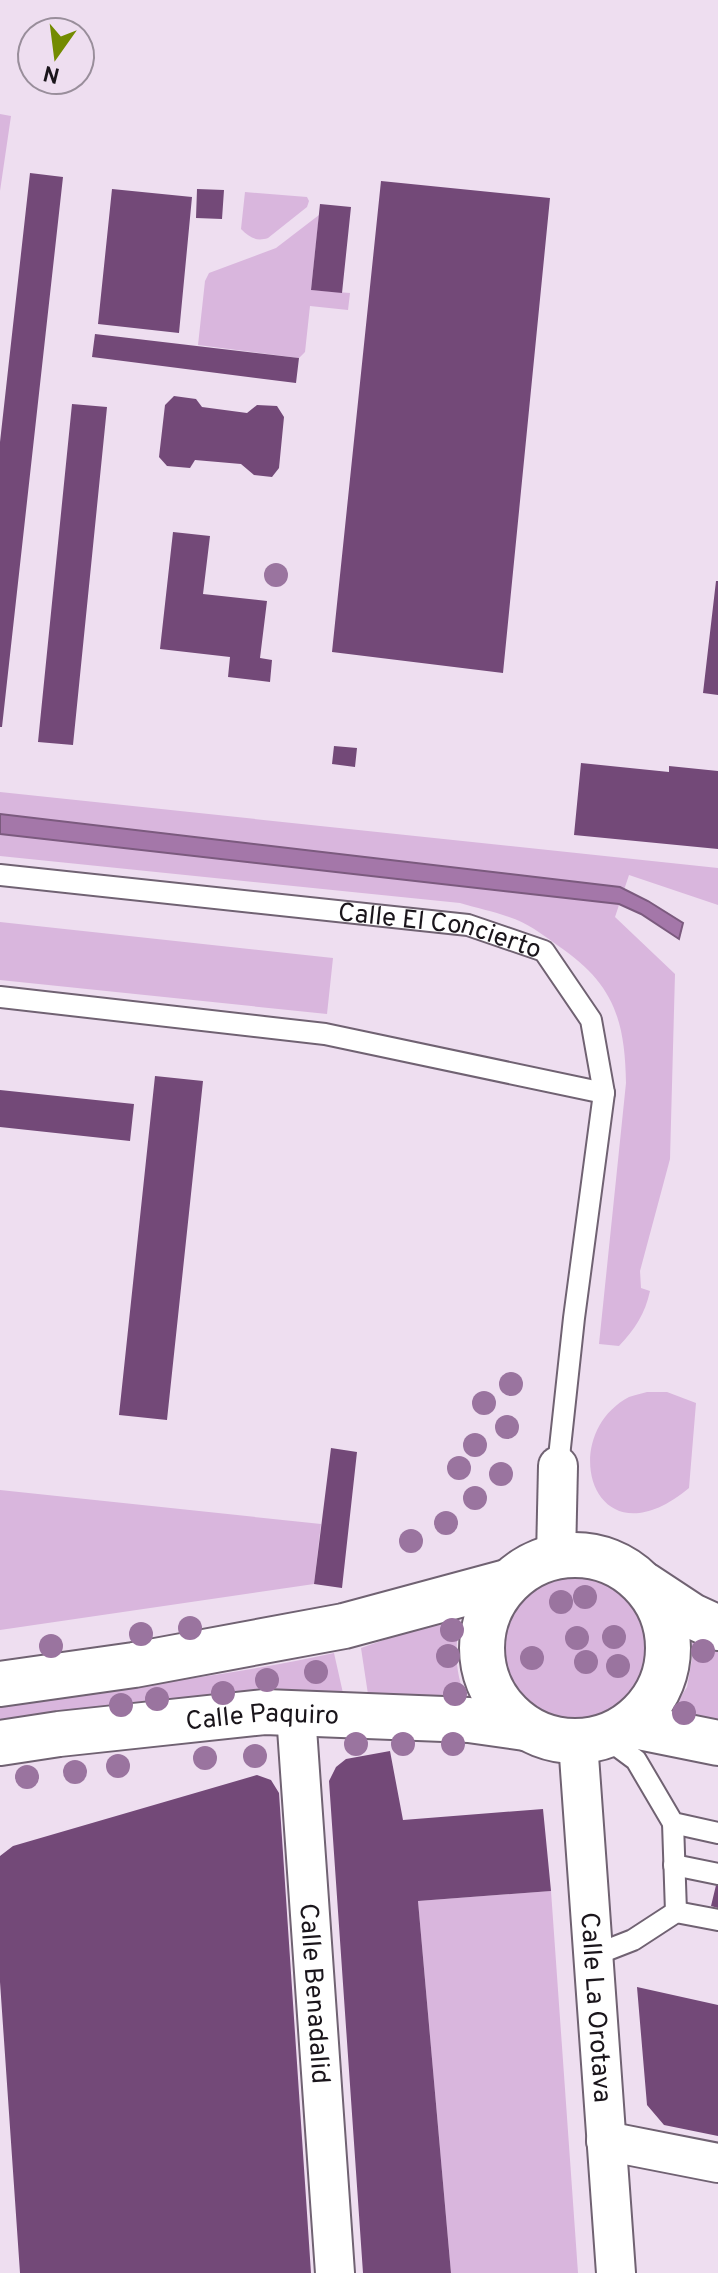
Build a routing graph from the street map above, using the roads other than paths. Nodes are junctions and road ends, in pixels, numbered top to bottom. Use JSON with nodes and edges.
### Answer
{"nodes":[{"id":1,"x":0,"y":875,"type":"edge"},
{"id":2,"x":0,"y":997,"type":"edge"},
{"id":3,"x":604,"y":1093,"type":"junction"},
{"id":4,"x":558,"y":1466,"type":"joint"},
{"id":5,"x":556,"y":1557,"type":"junction"},
{"id":6,"x":639,"y":1581,"type":"junction"},
{"id":7,"x":507,"y":1582,"type":"junction"},
{"id":8,"x":718,"y":1628,"type":"edge"},
{"id":9,"x":0,"y":1684,"type":"edge"},
{"id":10,"x":296,"y":1714,"type":"junction"},
{"id":11,"x":525,"y":1728,"type":"junction"},
{"id":12,"x":604,"y":1735,"type":"junction"},
{"id":13,"x":0,"y":1743,"type":"edge"},
{"id":14,"x":718,"y":1743,"type":"edge"},
{"id":15,"x":673,"y":1823,"type":"junction"},
{"id":16,"x":718,"y":1833,"type":"edge"},
{"id":17,"x":674,"y":1865,"type":"junction"},
{"id":18,"x":718,"y":1874,"type":"edge"},
{"id":19,"x":676,"y":1912,"type":"junction"},
{"id":20,"x":718,"y":1920,"type":"edge"},
{"id":21,"x":592,"y":1956,"type":"junction"},
{"id":22,"x":606,"y":2141,"type":"junction"},
{"id":23,"x":718,"y":2163,"type":"edge"},
{"id":24,"x":335,"y":2273,"type":"edge"},
{"id":25,"x":616,"y":2273,"type":"edge"}],
"edges":[{"from":1,"to":3,"type":"lane","name":"Calle El Concierto"},
{"from":2,"to":3,"type":"lane"},
{"from":3,"to":4,"type":"lane","name":"Calle El Concierto"},
{"from":4,"to":5,"type":"street","name":"Calle El Concierto"},
{"from":5,"to":6,"type":"main road"},
{"from":5,"to":7,"type":"main road"},
{"from":6,"to":8,"type":"main road"},
{"from":6,"to":12,"type":"main road"},
{"from":7,"to":9,"type":"main road"},
{"from":7,"to":11,"type":"main road"},
{"from":10,"to":11,"type":"main road","name":"Calle Paquiro"},
{"from":10,"to":13,"type":"main road","name":"Calle Paquiro"},
{"from":10,"to":24,"type":"street","name":"Calle Benadalid"},
{"from":11,"to":12,"type":"main road"},
{"from":12,"to":14,"type":"main road"},
{"from":12,"to":15,"type":"lane"},
{"from":12,"to":21,"type":"street","name":"Calle La Orotava"},
{"from":15,"to":16,"type":"lane"},
{"from":15,"to":17,"type":"lane"},
{"from":17,"to":18,"type":"lane"},
{"from":17,"to":19,"type":"lane"},
{"from":19,"to":20,"type":"lane"},
{"from":19,"to":21,"type":"lane"},
{"from":21,"to":22,"type":"street","name":"Calle La Orotava"},
{"from":22,"to":23,"type":"street"},
{"from":22,"to":25,"type":"street","name":"Calle La Orotava"}]}
